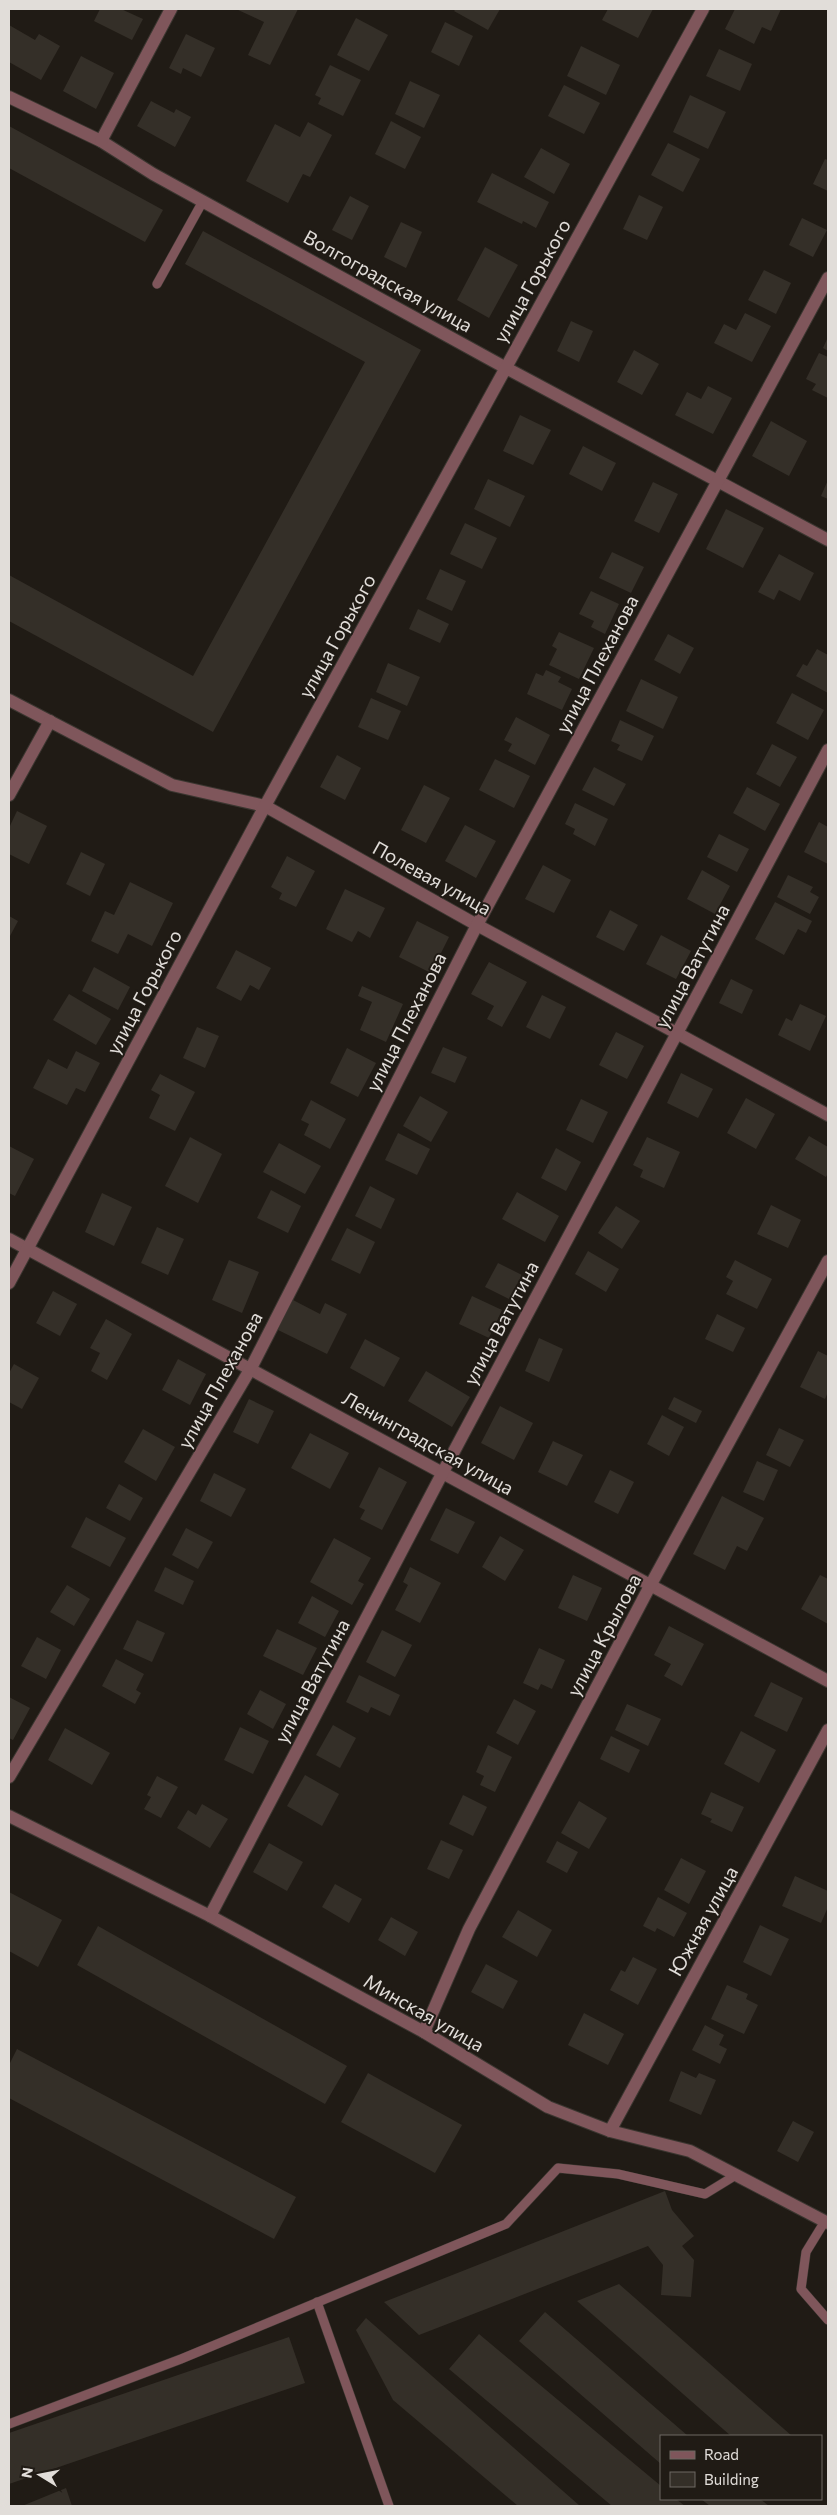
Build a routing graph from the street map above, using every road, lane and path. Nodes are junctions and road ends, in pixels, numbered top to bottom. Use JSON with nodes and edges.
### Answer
{"nodes":[{"id":1,"x":171,"y":9,"type":"edge"},
{"id":2,"x":703,"y":9,"type":"edge"},
{"id":3,"x":9,"y":98,"type":"edge"},
{"id":4,"x":100,"y":141,"type":"junction"},
{"id":5,"x":203,"y":201,"type":"junction"},
{"id":6,"x":828,"y":278,"type":"edge"},
{"id":7,"x":157,"y":284,"type":"dead end"},
{"id":8,"x":506,"y":368,"type":"junction"},
{"id":9,"x":718,"y":479,"type":"junction"},
{"id":10,"x":828,"y":540,"type":"edge"},
{"id":11,"x":9,"y":700,"type":"edge"},
{"id":12,"x":50,"y":721,"type":"junction"},
{"id":13,"x":828,"y":750,"type":"edge"},
{"id":14,"x":9,"y":795,"type":"edge"},
{"id":15,"x":265,"y":806,"type":"junction"},
{"id":16,"x":477,"y":924,"type":"junction"},
{"id":17,"x":678,"y":1032,"type":"junction"},
{"id":18,"x":828,"y":1115,"type":"edge"},
{"id":19,"x":9,"y":1239,"type":"edge"},
{"id":20,"x":28,"y":1249,"type":"junction"},
{"id":21,"x":828,"y":1261,"type":"edge"},
{"id":22,"x":9,"y":1283,"type":"edge"},
{"id":23,"x":251,"y":1368,"type":"junction"},
{"id":24,"x":443,"y":1472,"type":"junction"},
{"id":25,"x":650,"y":1586,"type":"junction"},
{"id":26,"x":828,"y":1681,"type":"edge"},
{"id":27,"x":828,"y":1730,"type":"edge"},
{"id":28,"x":9,"y":1777,"type":"edge"},
{"id":29,"x":9,"y":1816,"type":"edge"},
{"id":30,"x":210,"y":1916,"type":"junction"},
{"id":31,"x":424,"y":2032,"type":"junction"},
{"id":32,"x":610,"y":2130,"type":"junction"},
{"id":33,"x":736,"y":2175,"type":"junction"},
{"id":34,"x":827,"y":2222,"type":"edge"},
{"id":35,"x":317,"y":2302,"type":"junction"},
{"id":36,"x":828,"y":2320,"type":"edge"},
{"id":37,"x":9,"y":2424,"type":"edge"},
{"id":38,"x":389,"y":2506,"type":"edge"}],
"edges":[{"from":1,"to":4,"type":"street"},
{"from":2,"to":8,"type":"street","name":"улица Горького"},
{"from":3,"to":4,"type":"street","name":"Волгоградская улица"},
{"from":4,"to":5,"type":"street","name":"Волгоградская улица"},
{"from":5,"to":7,"type":"lane"},
{"from":5,"to":8,"type":"street","name":"Волгоградская улица"},
{"from":6,"to":9,"type":"street","name":"улица Плеханова"},
{"from":8,"to":9,"type":"street","name":"Волгоградская улица"},
{"from":8,"to":15,"type":"street","name":"улица Горького"},
{"from":9,"to":10,"type":"street","name":"Волгоградская улица"},
{"from":9,"to":16,"type":"street","name":"улица Плеханова"},
{"from":11,"to":12,"type":"street","name":"Полевая улица"},
{"from":12,"to":14,"type":"street"},
{"from":12,"to":15,"type":"street","name":"Полевая улица"},
{"from":13,"to":17,"type":"street","name":"улица Ватутина"},
{"from":15,"to":16,"type":"street","name":"Полевая улица"},
{"from":15,"to":20,"type":"street","name":"улица Горького"},
{"from":16,"to":17,"type":"street","name":"Полевая улица"},
{"from":16,"to":23,"type":"street","name":"улица Плеханова"},
{"from":17,"to":18,"type":"street","name":"Полевая улица"},
{"from":17,"to":24,"type":"street","name":"улица Ватутина"},
{"from":19,"to":20,"type":"street","name":"Ленинградская улица"},
{"from":20,"to":22,"type":"street","name":"улица Горького"},
{"from":20,"to":23,"type":"street","name":"Ленинградская улица"},
{"from":21,"to":25,"type":"street","name":"улица Крылова"},
{"from":23,"to":24,"type":"street","name":"Ленинградская улица"},
{"from":23,"to":28,"type":"street","name":"улица Плеханова"},
{"from":24,"to":25,"type":"street","name":"Ленинградская улица"},
{"from":24,"to":30,"type":"street","name":"улица Ватутина"},
{"from":25,"to":26,"type":"street","name":"Ленинградская улица"},
{"from":25,"to":31,"type":"street","name":"улица Крылова"},
{"from":27,"to":32,"type":"street","name":"Южная улица"},
{"from":29,"to":30,"type":"street","name":"Минская улица"},
{"from":30,"to":31,"type":"street","name":"Минская улица"},
{"from":31,"to":32,"type":"street","name":"Минская улица"},
{"from":32,"to":33,"type":"street","name":"Минская улица"},
{"from":33,"to":34,"type":"street","name":"Минская улица"},
{"from":33,"to":35,"type":"lane"},
{"from":34,"to":36,"type":"lane"},
{"from":35,"to":37,"type":"lane"},
{"from":35,"to":38,"type":"lane"}]}
